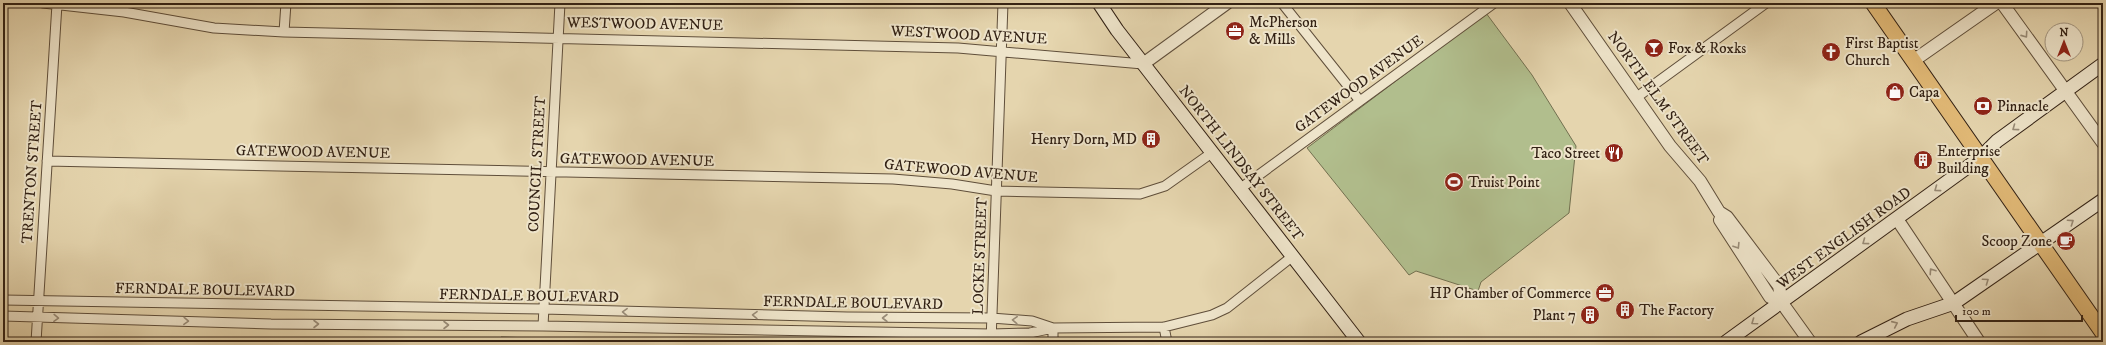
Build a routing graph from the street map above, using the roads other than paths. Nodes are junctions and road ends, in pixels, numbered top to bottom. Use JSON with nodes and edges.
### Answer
{"nodes":[{"id":1,"x":43,"y":3,"type":"edge"},
{"id":2,"x":286,"y":3,"type":"edge"},
{"id":3,"x":560,"y":3,"type":"edge"},
{"id":4,"x":1003,"y":3,"type":"edge"},
{"id":5,"x":1099,"y":3,"type":"edge"},
{"id":6,"x":1227,"y":3,"type":"edge"},
{"id":7,"x":1282,"y":3,"type":"edge"},
{"id":8,"x":1494,"y":3,"type":"edge"},
{"id":9,"x":1570,"y":3,"type":"edge"},
{"id":10,"x":1766,"y":3,"type":"edge"},
{"id":11,"x":1873,"y":3,"type":"edge"},
{"id":12,"x":1996,"y":3,"type":"edge"},
{"id":13,"x":2002,"y":3,"type":"edge"},
{"id":14,"x":57,"y":4,"type":"junction"},
{"id":15,"x":284,"y":32,"type":"junction"},
{"id":16,"x":558,"y":39,"type":"junction"},
{"id":17,"x":1001,"y":51,"type":"junction"},
{"id":18,"x":1913,"y":61,"type":"junction"},
{"id":19,"x":1144,"y":64,"type":"junction"},
{"id":20,"x":2103,"y":64,"type":"edge"},
{"id":21,"x":2065,"y":92,"type":"junction"},
{"id":22,"x":1637,"y":97,"type":"junction"},
{"id":23,"x":1360,"y":100,"type":"junction"},
{"id":24,"x":2103,"y":143,"type":"edge"},
{"id":25,"x":1213,"y":152,"type":"junction"},
{"id":26,"x":1980,"y":158,"type":"junction"},
{"id":27,"x":47,"y":160,"type":"junction"},
{"id":28,"x":551,"y":172,"type":"junction"},
{"id":29,"x":1241,"y":188,"type":"junction"},
{"id":30,"x":996,"y":191,"type":"junction"},
{"id":31,"x":2103,"y":200,"type":"edge"},
{"id":32,"x":1897,"y":219,"type":"junction"},
{"id":33,"x":2039,"y":243,"type":"junction"},
{"id":34,"x":1293,"y":256,"type":"junction"},
{"id":35,"x":3,"y":300,"type":"edge"},
{"id":36,"x":37,"y":300,"type":"junction"},
{"id":37,"x":1782,"y":302,"type":"junction"},
{"id":38,"x":1954,"y":303,"type":"junction"},
{"id":39,"x":543,"y":309,"type":"junction"},
{"id":40,"x":3,"y":316,"type":"edge"},
{"id":41,"x":38,"y":317,"type":"junction"},
{"id":42,"x":991,"y":318,"type":"junction"},
{"id":43,"x":543,"y":326,"type":"junction"},
{"id":44,"x":1164,"y":327,"type":"junction"},
{"id":45,"x":1053,"y":328,"type":"junction"},
{"id":46,"x":2103,"y":333,"type":"edge"},
{"id":47,"x":991,"y":338,"type":"edge"},
{"id":48,"x":36,"y":342,"type":"edge"},
{"id":49,"x":1054,"y":342,"type":"edge"},
{"id":50,"x":1167,"y":342,"type":"edge"},
{"id":51,"x":1359,"y":342,"type":"edge"},
{"id":52,"x":1726,"y":342,"type":"edge"},
{"id":53,"x":1810,"y":342,"type":"edge"},
{"id":54,"x":1861,"y":342,"type":"edge"},
{"id":55,"x":1978,"y":342,"type":"edge"}],
"edges":[{"from":1,"to":14,"type":"street","name":"WESTWOOD AVENUE"},
{"from":2,"to":15,"type":"street"},
{"from":3,"to":16,"type":"street","name":"COUNCIL STREET"},
{"from":4,"to":17,"type":"street","name":"LOCKE STREET"},
{"from":5,"to":19,"type":"main road","name":"NORTH LINDSAY STREET"},
{"from":6,"to":19,"type":"street"},
{"from":7,"to":23,"type":"street"},
{"from":8,"to":23,"type":"street","name":"GATEWOOD AVENUE"},
{"from":9,"to":22,"type":"street","name":"NORTH ELM STREET"},
{"from":10,"to":22,"type":"street"},
{"from":11,"to":18,"type":"main road"},
{"from":12,"to":18,"type":"street"},
{"from":13,"to":21,"type":"street","one_way":true},
{"from":14,"to":15,"type":"street","name":"WESTWOOD AVENUE"},
{"from":14,"to":27,"type":"street","name":"TRENTON STREET"},
{"from":15,"to":16,"type":"street","name":"WESTWOOD AVENUE"},
{"from":16,"to":17,"type":"street","name":"WESTWOOD AVENUE"},
{"from":16,"to":28,"type":"street","name":"COUNCIL STREET"},
{"from":17,"to":19,"type":"street","name":"WESTWOOD AVENUE"},
{"from":17,"to":30,"type":"street","name":"LOCKE STREET"},
{"from":18,"to":26,"type":"main road"},
{"from":19,"to":25,"type":"main road","name":"NORTH LINDSAY STREET"},
{"from":20,"to":21,"type":"main road","name":"WEST ENGLISH ROAD"},
{"from":21,"to":24,"type":"street"},
{"from":21,"to":26,"type":"main road","name":"WEST ENGLISH ROAD","one_way":true},
{"from":22,"to":37,"type":"street","name":"NORTH ELM STREET"},
{"from":23,"to":29,"type":"street","name":"GATEWOOD AVENUE"},
{"from":25,"to":29,"type":"main road","name":"NORTH LINDSAY STREET"},
{"from":25,"to":30,"type":"street","name":"GATEWOOD AVENUE"},
{"from":26,"to":32,"type":"main road","name":"WEST ENGLISH ROAD","one_way":true},
{"from":26,"to":33,"type":"main road"},
{"from":27,"to":28,"type":"street","name":"GATEWOOD AVENUE"},
{"from":27,"to":36,"type":"street","name":"TRENTON STREET"},
{"from":28,"to":30,"type":"street","name":"GATEWOOD AVENUE"},
{"from":28,"to":39,"type":"street","name":"COUNCIL STREET"},
{"from":29,"to":34,"type":"main road","name":"NORTH LINDSAY STREET"},
{"from":30,"to":42,"type":"street","name":"LOCKE STREET"},
{"from":33,"to":31,"type":"main road","one_way":true},
{"from":32,"to":37,"type":"main road","name":"WEST ENGLISH ROAD","one_way":true},
{"from":38,"to":32,"type":"street","one_way":true},
{"from":38,"to":33,"type":"main road","one_way":true},
{"from":33,"to":46,"type":"main road"},
{"from":34,"to":44,"type":"street","name":"FERNDALE BOULEVARD"},
{"from":34,"to":51,"type":"main road","name":"NORTH LINDSAY STREET"},
{"from":35,"to":36,"type":"street","name":"FERNDALE BOULEVARD"},
{"from":36,"to":39,"type":"street","name":"FERNDALE BOULEVARD"},
{"from":36,"to":41,"type":"street","name":"TRENTON STREET"},
{"from":37,"to":52,"type":"main road","name":"WEST ENGLISH ROAD","one_way":true},
{"from":37,"to":53,"type":"street","name":"NORTH ELM STREET"},
{"from":54,"to":38,"type":"main road","one_way":true},
{"from":38,"to":55,"type":"street"},
{"from":42,"to":39,"type":"street","name":"FERNDALE BOULEVARD","one_way":true},
{"from":39,"to":43,"type":"street","name":"COUNCIL STREET"},
{"from":40,"to":41,"type":"street","name":"FERNDALE BOULEVARD"},
{"from":41,"to":43,"type":"street","name":"FERNDALE BOULEVARD","one_way":true},
{"from":41,"to":48,"type":"street","name":"TRENTON STREET"},
{"from":45,"to":42,"type":"street","name":"FERNDALE BOULEVARD","one_way":true},
{"from":42,"to":47,"type":"street","name":"LOCKE STREET"},
{"from":43,"to":47,"type":"street","name":"FERNDALE BOULEVARD"},
{"from":44,"to":45,"type":"street","name":"FERNDALE BOULEVARD"},
{"from":44,"to":50,"type":"street"},
{"from":45,"to":47,"type":"street","name":"FERNDALE BOULEVARD"},
{"from":45,"to":49,"type":"street"}]}
